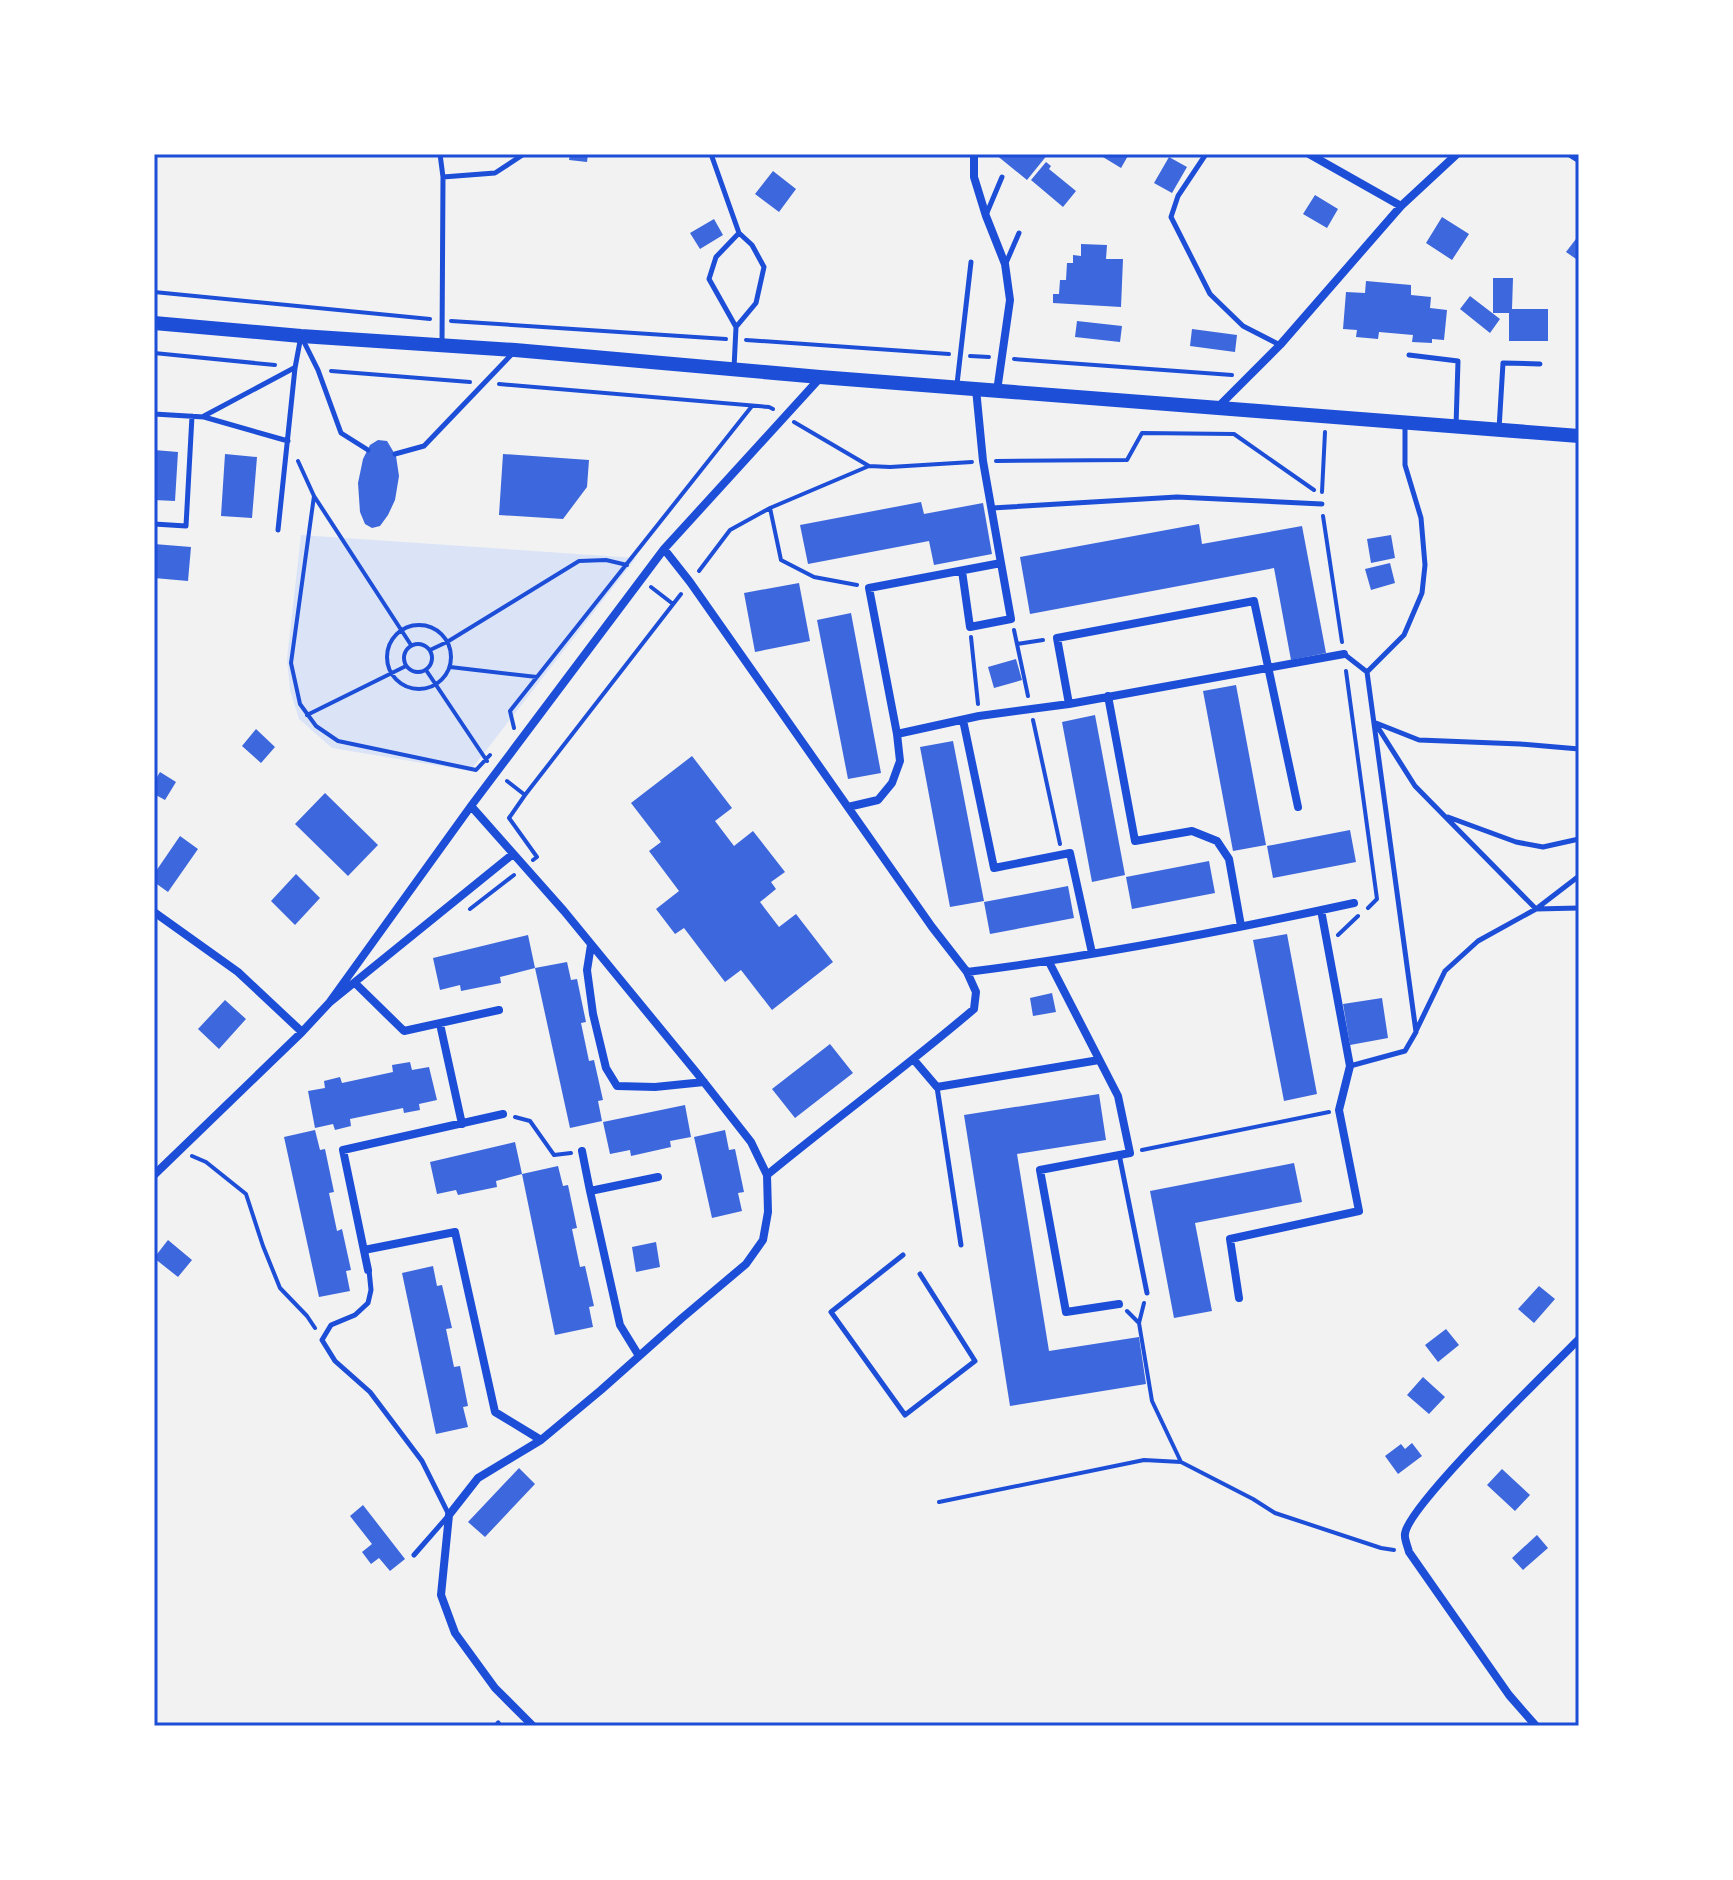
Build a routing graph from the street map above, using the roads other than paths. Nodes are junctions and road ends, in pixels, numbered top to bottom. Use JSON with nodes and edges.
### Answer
{"nodes":[{"id":1,"x":440,"y":154,"type":"edge"},
{"id":2,"x":524,"y":154,"type":"edge"},
{"id":3,"x":711,"y":154,"type":"edge"},
{"id":4,"x":974,"y":154,"type":"edge"},
{"id":5,"x":1206,"y":154,"type":"edge"},
{"id":6,"x":1309,"y":154,"type":"edge"},
{"id":7,"x":1457,"y":154,"type":"edge"},
{"id":8,"x":1571,"y":154,"type":"edge"},
{"id":9,"x":1579,"y":159,"type":"edge"},
{"id":10,"x":443,"y":177,"type":"junction"},
{"id":11,"x":1002,"y":177,"type":"dead end"},
{"id":12,"x":1401,"y":206,"type":"junction"},
{"id":13,"x":986,"y":216,"type":"junction"},
{"id":14,"x":739,"y":233,"type":"junction"},
{"id":15,"x":1019,"y":233,"type":"dead end"},
{"id":16,"x":971,"y":262,"type":"dead end"},
{"id":17,"x":1005,"y":264,"type":"junction"},
{"id":18,"x":154,"y":323,"type":"edge"},
{"id":19,"x":736,"y":327,"type":"junction"},
{"id":20,"x":301,"y":336,"type":"junction"},
{"id":21,"x":1280,"y":345,"type":"junction"},
{"id":22,"x":442,"y":346,"type":"junction"},
{"id":23,"x":515,"y":350,"type":"junction"},
{"id":24,"x":1409,"y":355,"type":"dead end"},
{"id":25,"x":1540,"y":364,"type":"dead end"},
{"id":26,"x":295,"y":368,"type":"junction"},
{"id":27,"x":734,"y":369,"type":"junction"},
{"id":28,"x":820,"y":377,"type":"junction"},
{"id":29,"x":957,"y":388,"type":"junction"},
{"id":30,"x":976,"y":389,"type":"junction"},
{"id":31,"x":997,"y":391,"type":"junction"},
{"id":32,"x":1218,"y":408,"type":"junction"},
{"id":33,"x":154,"y":414,"type":"edge"},
{"id":34,"x":192,"y":416,"type":"junction"},
{"id":35,"x":204,"y":417,"type":"junction"},
{"id":36,"x":1405,"y":422,"type":"junction"},
{"id":37,"x":1456,"y":426,"type":"junction"},
{"id":38,"x":1499,"y":430,"type":"junction"},
{"id":39,"x":1579,"y":436,"type":"edge"},
{"id":40,"x":288,"y":441,"type":"junction"},
{"id":41,"x":368,"y":450,"type":"dead end"},
{"id":42,"x":395,"y":454,"type":"dead end"},
{"id":43,"x":1322,"y":504,"type":"road end"},
{"id":44,"x":992,"y":508,"type":"junction"},
{"id":45,"x":154,"y":524,"type":"edge"},
{"id":46,"x":278,"y":530,"type":"dead end"},
{"id":47,"x":664,"y":549,"type":"junction"},
{"id":48,"x":1001,"y":563,"type":"junction"},
{"id":49,"x":962,"y":571,"type":"junction"},
{"id":50,"x":1344,"y":654,"type":"joint"},
{"id":51,"x":1269,"y":669,"type":"junction"},
{"id":52,"x":1367,"y":672,"type":"junction"},
{"id":53,"x":1108,"y":696,"type":"junction"},
{"id":54,"x":1069,"y":704,"type":"junction"},
{"id":55,"x":963,"y":720,"type":"junction"},
{"id":56,"x":1375,"y":723,"type":"junction"},
{"id":57,"x":897,"y":734,"type":"junction"},
{"id":58,"x":1579,"y":749,"type":"edge"},
{"id":59,"x":471,"y":806,"type":"junction"},
{"id":60,"x":848,"y":807,"type":"junction"},
{"id":61,"x":1298,"y":807,"type":"dead end"},
{"id":62,"x":1443,"y":815,"type":"junction"},
{"id":63,"x":1579,"y":839,"type":"edge"},
{"id":64,"x":513,"y":854,"type":"junction"},
{"id":65,"x":1579,"y":876,"type":"edge"},
{"id":66,"x":1354,"y":903,"type":"dead end"},
{"id":67,"x":1579,"y":908,"type":"edge"},
{"id":68,"x":1536,"y":909,"type":"junction"},
{"id":69,"x":1321,"y":910,"type":"junction"},
{"id":70,"x":154,"y":912,"type":"edge"},
{"id":71,"x":1241,"y":926,"type":"junction"},
{"id":72,"x":591,"y":945,"type":"junction"},
{"id":73,"x":1092,"y":953,"type":"junction"},
{"id":74,"x":1049,"y":962,"type":"junction"},
{"id":75,"x":967,"y":972,"type":"junction"},
{"id":76,"x":355,"y":983,"type":"junction"},
{"id":77,"x":329,"y":1003,"type":"junction"},
{"id":78,"x":499,"y":1010,"type":"dead end"},
{"id":79,"x":440,"y":1024,"type":"junction"},
{"id":80,"x":302,"y":1032,"type":"junction"},
{"id":81,"x":1416,"y":1032,"type":"junction"},
{"id":82,"x":914,"y":1060,"type":"junction"},
{"id":83,"x":1099,"y":1060,"type":"junction"},
{"id":84,"x":1350,"y":1066,"type":"junction"},
{"id":85,"x":704,"y":1082,"type":"junction"},
{"id":86,"x":937,"y":1087,"type":"junction"},
{"id":87,"x":503,"y":1114,"type":"road end"},
{"id":88,"x":462,"y":1124,"type":"junction"},
{"id":89,"x":582,"y":1151,"type":"road end"},
{"id":90,"x":1119,"y":1154,"type":"junction"},
{"id":91,"x":154,"y":1175,"type":"edge"},
{"id":92,"x":767,"y":1175,"type":"junction"},
{"id":93,"x":658,"y":1177,"type":"dead end"},
{"id":94,"x":590,"y":1191,"type":"junction"},
{"id":95,"x":961,"y":1245,"type":"dead end"},
{"id":96,"x":364,"y":1250,"type":"junction"},
{"id":97,"x":903,"y":1255,"type":"dead end"},
{"id":98,"x":368,"y":1270,"type":"joint"},
{"id":99,"x":920,"y":1274,"type":"dead end"},
{"id":100,"x":1147,"y":1293,"type":"road end"},
{"id":101,"x":1239,"y":1298,"type":"dead end"},
{"id":102,"x":1119,"y":1304,"type":"dead end"},
{"id":103,"x":1579,"y":1339,"type":"edge"},
{"id":104,"x":639,"y":1356,"type":"junction"},
{"id":105,"x":541,"y":1440,"type":"junction"},
{"id":106,"x":449,"y":1515,"type":"junction"},
{"id":107,"x":414,"y":1555,"type":"dead end"},
{"id":108,"x":533,"y":1726,"type":"edge"},
{"id":109,"x":1536,"y":1726,"type":"edge"}],
"edges":[{"from":1,"to":10,"type":"lane"},
{"from":2,"to":10,"type":"lane"},
{"from":3,"to":14,"type":"lane"},
{"from":4,"to":13,"type":"street"},
{"from":5,"to":21,"type":"lane"},
{"from":6,"to":12,"type":"street"},
{"from":7,"to":12,"type":"street"},
{"from":8,"to":9,"type":"street"},
{"from":10,"to":22,"type":"lane"},
{"from":11,"to":13,"type":"lane"},
{"from":12,"to":21,"type":"street"},
{"from":13,"to":17,"type":"street"},
{"from":14,"to":19,"type":"lane"},
{"from":14,"to":19,"type":"lane"},
{"from":15,"to":17,"type":"lane"},
{"from":16,"to":29,"type":"lane"},
{"from":17,"to":31,"type":"street"},
{"from":18,"to":20,"type":"street"},
{"from":19,"to":27,"type":"lane"},
{"from":20,"to":22,"type":"street"},
{"from":20,"to":26,"type":"lane"},
{"from":20,"to":41,"type":"lane"},
{"from":21,"to":32,"type":"street"},
{"from":22,"to":23,"type":"street"},
{"from":23,"to":27,"type":"street"},
{"from":23,"to":42,"type":"lane"},
{"from":24,"to":37,"type":"lane"},
{"from":25,"to":38,"type":"lane"},
{"from":26,"to":35,"type":"lane"},
{"from":26,"to":40,"type":"lane"},
{"from":27,"to":28,"type":"street"},
{"from":28,"to":29,"type":"street"},
{"from":28,"to":47,"type":"street"},
{"from":29,"to":30,"type":"street"},
{"from":30,"to":31,"type":"street"},
{"from":30,"to":44,"type":"street"},
{"from":31,"to":32,"type":"street"},
{"from":32,"to":36,"type":"street"},
{"from":33,"to":34,"type":"lane"},
{"from":34,"to":35,"type":"lane"},
{"from":34,"to":45,"type":"lane"},
{"from":35,"to":40,"type":"lane"},
{"from":36,"to":37,"type":"street"},
{"from":36,"to":52,"type":"lane"},
{"from":37,"to":38,"type":"street"},
{"from":38,"to":39,"type":"street"},
{"from":40,"to":46,"type":"lane"},
{"from":43,"to":44,"type":"lane"},
{"from":44,"to":48,"type":"street"},
{"from":47,"to":59,"type":"street"},
{"from":47,"to":60,"type":"street"},
{"from":48,"to":49,"type":"street"},
{"from":48,"to":49,"type":"street"},
{"from":49,"to":57,"type":"street"},
{"from":50,"to":51,"type":"street"},
{"from":50,"to":52,"type":"lane"},
{"from":51,"to":53,"type":"street"},
{"from":51,"to":54,"type":"street"},
{"from":51,"to":61,"type":"street"},
{"from":52,"to":56,"type":"lane"},
{"from":53,"to":54,"type":"street"},
{"from":53,"to":71,"type":"street"},
{"from":54,"to":55,"type":"street"},
{"from":55,"to":57,"type":"street"},
{"from":55,"to":73,"type":"street"},
{"from":56,"to":58,"type":"lane"},
{"from":56,"to":62,"type":"lane"},
{"from":56,"to":81,"type":"lane"},
{"from":57,"to":60,"type":"street"},
{"from":59,"to":64,"type":"street"},
{"from":59,"to":77,"type":"street"},
{"from":60,"to":75,"type":"street"},
{"from":62,"to":63,"type":"lane"},
{"from":62,"to":68,"type":"lane"},
{"from":64,"to":72,"type":"street"},
{"from":64,"to":76,"type":"street"},
{"from":65,"to":68,"type":"lane"},
{"from":66,"to":69,"type":"street"},
{"from":67,"to":68,"type":"lane"},
{"from":68,"to":81,"type":"lane"},
{"from":69,"to":71,"type":"street"},
{"from":69,"to":84,"type":"street"},
{"from":70,"to":80,"type":"street"},
{"from":71,"to":73,"type":"street"},
{"from":72,"to":85,"type":"street"},
{"from":72,"to":85,"type":"street"},
{"from":73,"to":74,"type":"street"},
{"from":74,"to":75,"type":"street"},
{"from":74,"to":83,"type":"street"},
{"from":75,"to":82,"type":"street"},
{"from":76,"to":77,"type":"street"},
{"from":76,"to":79,"type":"street"},
{"from":77,"to":80,"type":"street"},
{"from":78,"to":79,"type":"street"},
{"from":79,"to":88,"type":"street"},
{"from":80,"to":91,"type":"street"},
{"from":81,"to":84,"type":"lane"},
{"from":82,"to":86,"type":"street"},
{"from":82,"to":92,"type":"street"},
{"from":83,"to":86,"type":"street"},
{"from":83,"to":90,"type":"street"},
{"from":84,"to":101,"type":"street"},
{"from":85,"to":92,"type":"street"},
{"from":86,"to":95,"type":"lane"},
{"from":87,"to":88,"type":"street"},
{"from":88,"to":96,"type":"street"},
{"from":89,"to":94,"type":"street"},
{"from":90,"to":100,"type":"lane"},
{"from":90,"to":102,"type":"street"},
{"from":92,"to":104,"type":"street"},
{"from":93,"to":94,"type":"street"},
{"from":94,"to":104,"type":"street"},
{"from":96,"to":98,"type":"street"},
{"from":96,"to":105,"type":"street"},
{"from":97,"to":99,"type":"lane"},
{"from":98,"to":106,"type":"lane"},
{"from":103,"to":109,"type":"street"},
{"from":104,"to":105,"type":"street"},
{"from":105,"to":106,"type":"street"},
{"from":106,"to":107,"type":"lane"},
{"from":106,"to":108,"type":"street"}]}
